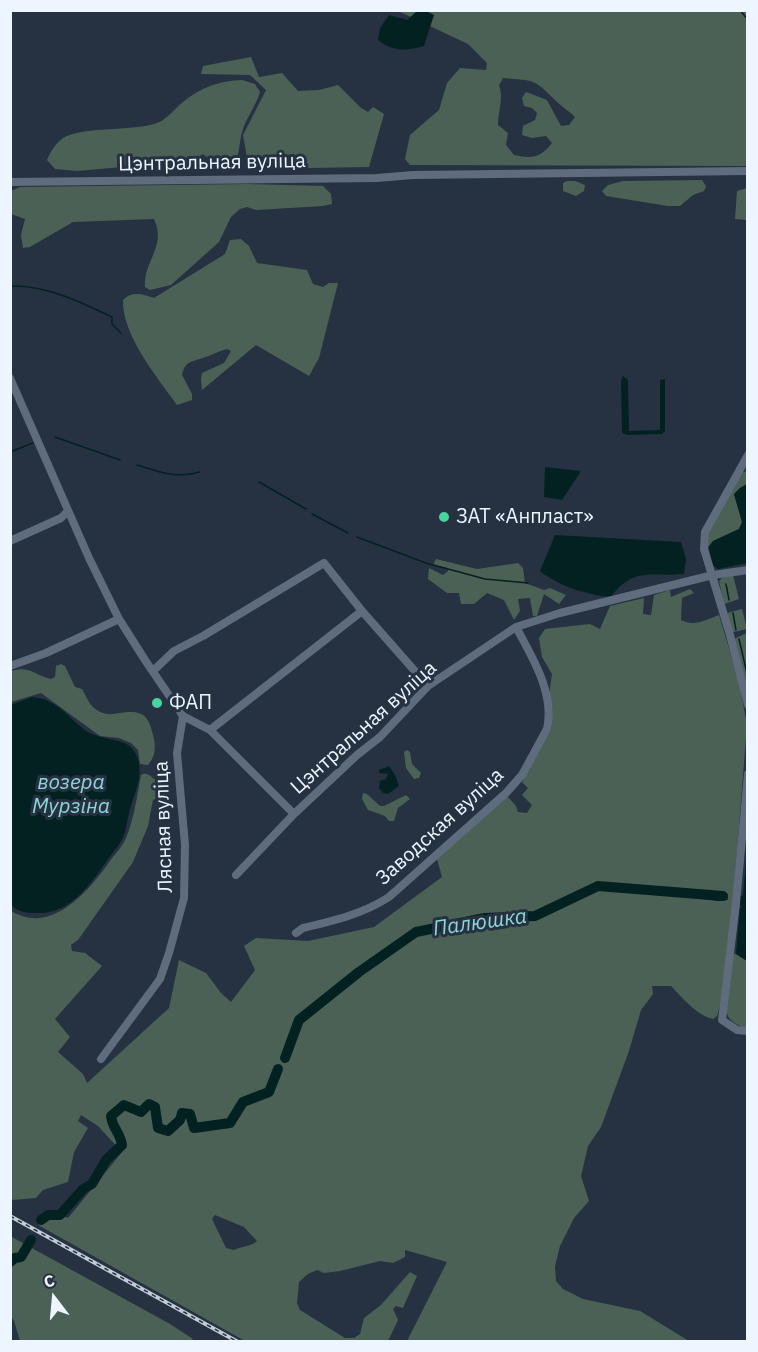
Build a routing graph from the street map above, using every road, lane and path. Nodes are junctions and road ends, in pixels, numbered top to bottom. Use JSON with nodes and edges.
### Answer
{"nodes":[{"id":1,"x":747,"y":171,"type":"edge"},
{"id":2,"x":10,"y":182,"type":"edge"},
{"id":3,"x":10,"y":378,"type":"edge"},
{"id":4,"x":747,"y":454,"type":"edge"},
{"id":5,"x":745,"y":466,"type":"edge"},
{"id":6,"x":68,"y":511,"type":"junction"},
{"id":7,"x":10,"y":541,"type":"edge"},
{"id":8,"x":747,"y":570,"type":"edge"},
{"id":9,"x":713,"y":575,"type":"junction"},
{"id":10,"x":362,"y":611,"type":"junction"},
{"id":11,"x":120,"y":619,"type":"junction"},
{"id":12,"x":516,"y":627,"type":"junction"},
{"id":13,"x":10,"y":666,"type":"edge"},
{"id":14,"x":153,"y":671,"type":"junction"},
{"id":15,"x":429,"y":686,"type":"junction"},
{"id":16,"x":747,"y":705,"type":"edge"},
{"id":17,"x":183,"y":716,"type":"junction"},
{"id":18,"x":210,"y":730,"type":"junction"},
{"id":19,"x":747,"y":774,"type":"edge"},
{"id":20,"x":294,"y":814,"type":"junction"},
{"id":21,"x":745,"y":833,"type":"edge"},
{"id":22,"x":236,"y":875,"type":"dead end"},
{"id":23,"x":296,"y":933,"type":"dead end"},
{"id":24,"x":747,"y":1031,"type":"edge"},
{"id":25,"x":101,"y":1059,"type":"dead end"}],
"edges":[{"from":1,"to":2,"type":"street","name":"Цэнтральная вуліца"},
{"from":3,"to":6,"type":"street","name":"Цэнтральная вуліца"},
{"from":4,"to":5,"type":"street"},
{"from":5,"to":9,"type":"street"},
{"from":6,"to":7,"type":"street"},
{"from":6,"to":11,"type":"street","name":"Цэнтральная вуліца"},
{"from":8,"to":9,"type":"street","name":"Цэнтральная вуліца"},
{"from":9,"to":12,"type":"street","name":"Цэнтральная вуліца"},
{"from":9,"to":16,"type":"street"},
{"from":10,"to":14,"type":"street"},
{"from":10,"to":15,"type":"street"},
{"from":10,"to":18,"type":"street"},
{"from":11,"to":13,"type":"street"},
{"from":11,"to":14,"type":"street","name":"Цэнтральная вуліца"},
{"from":12,"to":15,"type":"street","name":"Цэнтральная вуліца"},
{"from":12,"to":23,"type":"street","name":"Заводская вуліца"},
{"from":14,"to":17,"type":"street","name":"Цэнтральная вуліца"},
{"from":15,"to":20,"type":"street","name":"Цэнтральная вуліца"},
{"from":17,"to":18,"type":"street","name":"Цэнтральная вуліца"},
{"from":17,"to":25,"type":"street","name":"Лясная вуліца"},
{"from":18,"to":20,"type":"street","name":"Цэнтральная вуліца"},
{"from":19,"to":21,"type":"street"},
{"from":20,"to":22,"type":"street","name":"Цэнтральная вуліца"},
{"from":21,"to":24,"type":"street"}]}
